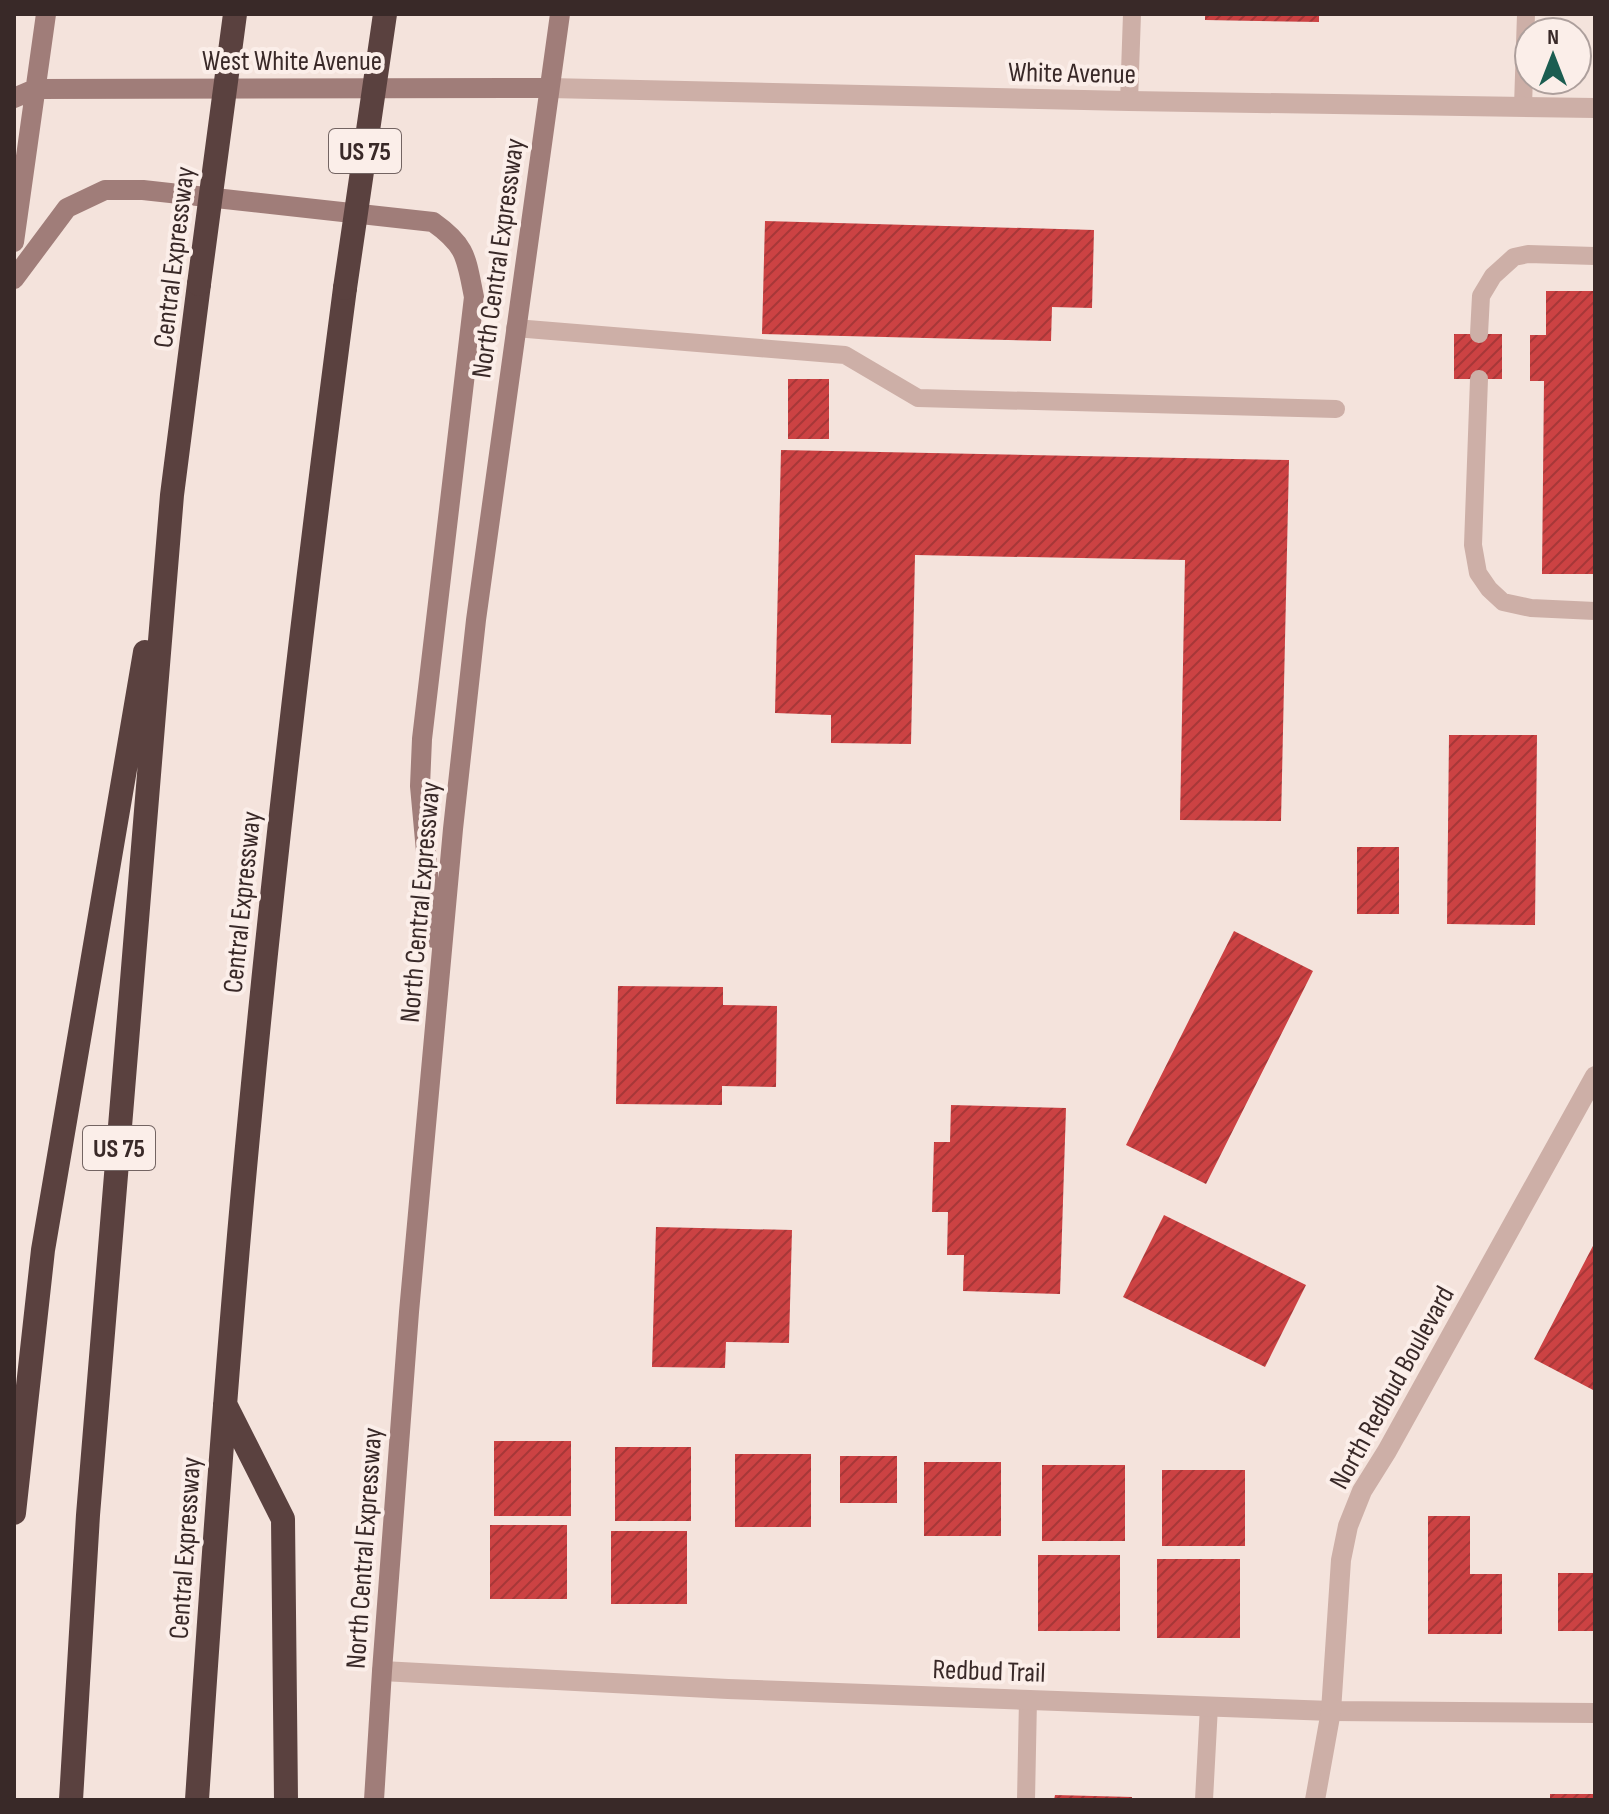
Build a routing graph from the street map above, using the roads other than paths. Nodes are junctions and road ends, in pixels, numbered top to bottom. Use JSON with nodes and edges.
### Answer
{"nodes":[{"id":1,"x":46,"y":14,"type":"edge"},
{"id":2,"x":235,"y":14,"type":"edge"},
{"id":3,"x":385,"y":14,"type":"edge"},
{"id":4,"x":560,"y":14,"type":"edge"},
{"id":5,"x":1132,"y":14,"type":"edge"},
{"id":6,"x":1526,"y":14,"type":"edge"},
{"id":7,"x":14,"y":80,"type":"edge"},
{"id":8,"x":549,"y":88,"type":"junction"},
{"id":9,"x":35,"y":89,"type":"junction"},
{"id":10,"x":14,"y":98,"type":"edge"},
{"id":11,"x":1129,"y":101,"type":"junction"},
{"id":12,"x":1523,"y":106,"type":"junction"},
{"id":13,"x":1595,"y":108,"type":"edge"},
{"id":14,"x":14,"y":242,"type":"edge"},
{"id":15,"x":1595,"y":256,"type":"edge"},
{"id":16,"x":14,"y":279,"type":"edge"},
{"id":17,"x":515,"y":328,"type":"junction"},
{"id":18,"x":1479,"y":334,"type":"dead end"},
{"id":19,"x":1479,"y":379,"type":"dead end"},
{"id":20,"x":1336,"y":409,"type":"dead end"},
{"id":21,"x":172,"y":495,"type":"junction"},
{"id":22,"x":1595,"y":611,"type":"edge"},
{"id":23,"x":438,"y":989,"type":"junction"},
{"id":24,"x":1595,"y":1076,"type":"edge"},
{"id":25,"x":225,"y":1404,"type":"junction"},
{"id":26,"x":14,"y":1513,"type":"edge"},
{"id":27,"x":382,"y":1671,"type":"junction"},
{"id":28,"x":1028,"y":1699,"type":"junction"},
{"id":29,"x":1209,"y":1706,"type":"junction"},
{"id":30,"x":1331,"y":1711,"type":"junction"},
{"id":31,"x":1595,"y":1713,"type":"edge"},
{"id":32,"x":71,"y":1800,"type":"edge"},
{"id":33,"x":197,"y":1800,"type":"edge"},
{"id":34,"x":286,"y":1800,"type":"edge"},
{"id":35,"x":374,"y":1800,"type":"edge"},
{"id":36,"x":1026,"y":1800,"type":"edge"},
{"id":37,"x":1204,"y":1800,"type":"edge"},
{"id":38,"x":1315,"y":1800,"type":"edge"}],
"edges":[{"from":1,"to":9,"type":"main road"},
{"from":2,"to":21,"type":"highway","name":"Central Expressway","number":"US 75","bridge":true},
{"from":3,"to":25,"type":"highway","name":"Central Expressway","number":"US 75","bridge":true},
{"from":4,"to":8,"type":"main road","name":"North Central Expressway"},
{"from":5,"to":11,"type":"lane"},
{"from":6,"to":12,"type":"lane"},
{"from":7,"to":9,"type":"main road","name":"West White Avenue"},
{"from":8,"to":9,"type":"main road","name":"West White Avenue"},
{"from":8,"to":11,"type":"street","name":"White Avenue"},
{"from":8,"to":17,"type":"main road","name":"North Central Expressway"},
{"from":9,"to":10,"type":"main road","name":"West White Avenue"},
{"from":9,"to":14,"type":"main road"},
{"from":11,"to":12,"type":"street","name":"White Avenue"},
{"from":12,"to":13,"type":"street","name":"White Avenue"},
{"from":15,"to":18,"type":"lane"},
{"from":16,"to":23,"type":"main road"},
{"from":17,"to":20,"type":"lane"},
{"from":17,"to":23,"type":"main road","name":"North Central Expressway"},
{"from":19,"to":22,"type":"lane"},
{"from":21,"to":26,"type":"highway"},
{"from":21,"to":32,"type":"highway","name":"Central Expressway","number":"US 75"},
{"from":23,"to":27,"type":"main road","name":"North Central Expressway"},
{"from":24,"to":30,"type":"street","name":"North Redbud Boulevard"},
{"from":25,"to":33,"type":"highway","name":"Central Expressway","number":"US 75"},
{"from":25,"to":34,"type":"highway"},
{"from":27,"to":28,"type":"street","name":"Redbud Trail"},
{"from":27,"to":35,"type":"main road","name":"North Central Expressway"},
{"from":28,"to":29,"type":"street","name":"Redbud Trail"},
{"from":28,"to":36,"type":"lane"},
{"from":29,"to":30,"type":"street","name":"Redbud Trail"},
{"from":29,"to":37,"type":"lane"},
{"from":30,"to":31,"type":"street","name":"Redbud Trail"},
{"from":30,"to":38,"type":"street","name":"North Redbud Boulevard"}]}
